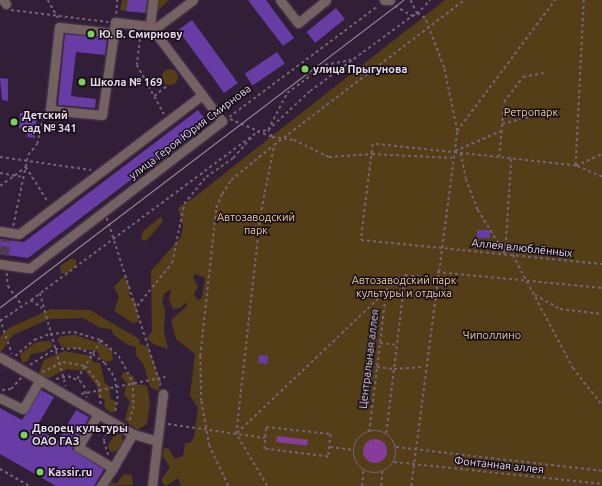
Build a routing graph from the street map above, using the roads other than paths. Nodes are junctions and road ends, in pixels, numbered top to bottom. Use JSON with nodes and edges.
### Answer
{"nodes":[{"id":1,"x":153,"y":0,"type":"edge"},
{"id":2,"x":193,"y":0,"type":"edge"},
{"id":3,"x":280,"y":0,"type":"edge"},
{"id":4,"x":326,"y":0,"type":"edge"},
{"id":5,"x":150,"y":26,"type":"junction"},
{"id":6,"x":114,"y":33,"type":"junction"},
{"id":7,"x":202,"y":94,"type":"junction"},
{"id":8,"x":6,"y":234,"type":"edge"},
{"id":9,"x":3,"y":262,"type":"edge"},
{"id":10,"x":0,"y":357,"type":"edge"},
{"id":11,"x":39,"y":379,"type":"junction"},
{"id":12,"x":163,"y":394,"type":"road end"},
{"id":13,"x":0,"y":398,"type":"edge"},
{"id":14,"x":98,"y":414,"type":"junction"},
{"id":15,"x":129,"y":432,"type":"junction"},
{"id":16,"x":157,"y":441,"type":"junction"},
{"id":17,"x":113,"y":468,"type":"junction"},
{"id":18,"x":101,"y":486,"type":"edge"},
{"id":19,"x":152,"y":486,"type":"edge"}],
"edges":[{"from":1,"to":5,"type":"lane"},
{"from":2,"to":5,"type":"lane"},
{"from":3,"to":4,"type":"lane"},
{"from":5,"to":6,"type":"lane"},
{"from":5,"to":7,"type":"lane"},
{"from":6,"to":6,"type":"lane"},
{"from":7,"to":8,"type":"lane"},
{"from":7,"to":9,"type":"lane","name":"улица Героя Юрия Смирнова"},
{"from":10,"to":11,"type":"lane"},
{"from":11,"to":13,"type":"lane"},
{"from":11,"to":14,"type":"lane"},
{"from":12,"to":16,"type":"lane"},
{"from":14,"to":15,"type":"lane"},
{"from":14,"to":17,"type":"lane"},
{"from":15,"to":16,"type":"lane"},
{"from":15,"to":17,"type":"lane"},
{"from":16,"to":19,"type":"lane"},
{"from":17,"to":18,"type":"lane"}]}
